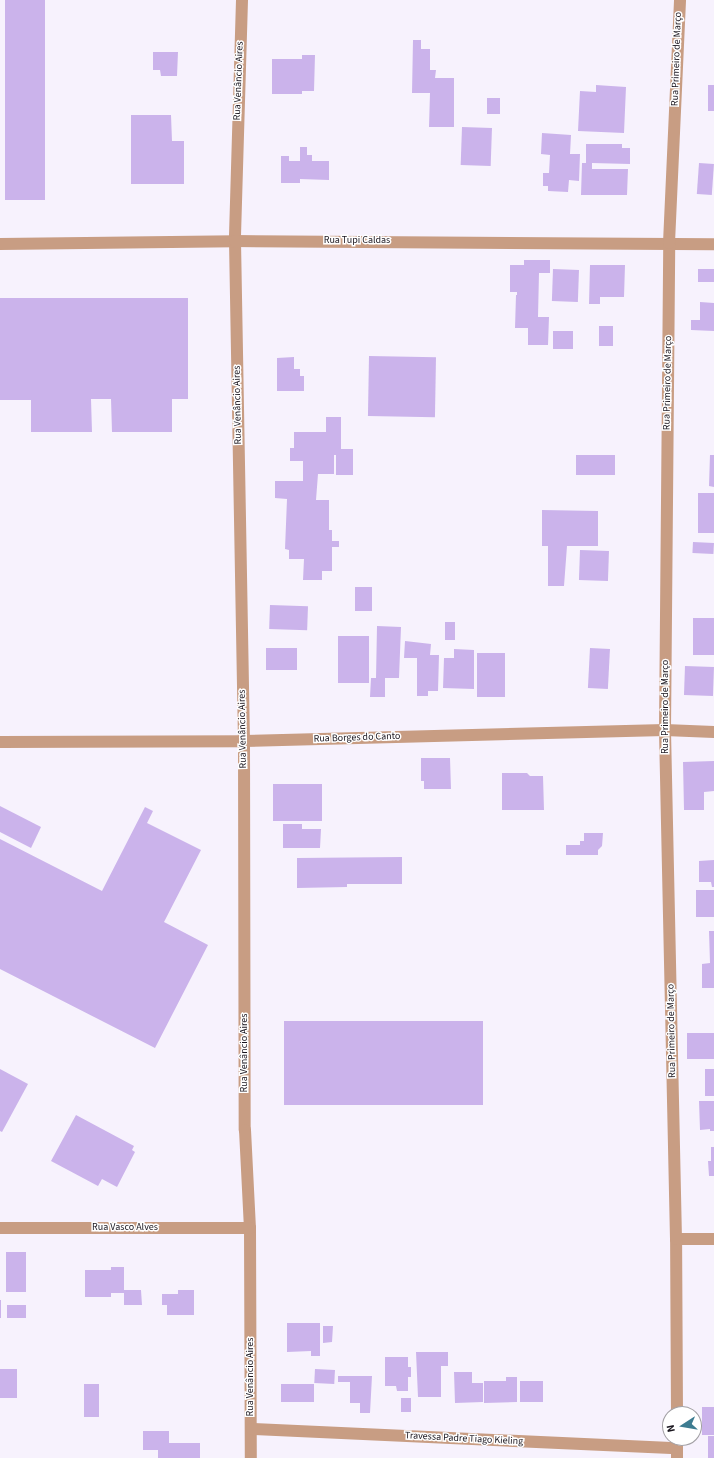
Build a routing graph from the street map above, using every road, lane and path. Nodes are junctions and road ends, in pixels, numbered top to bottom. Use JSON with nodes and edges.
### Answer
{"nodes":[{"id":1,"x":242,"y":0,"type":"edge"},
{"id":2,"x":680,"y":0,"type":"edge"},
{"id":3,"x":235,"y":241,"type":"junction"},
{"id":4,"x":669,"y":243,"type":"junction"},
{"id":5,"x":0,"y":244,"type":"edge"},
{"id":6,"x":714,"y":244,"type":"edge"},
{"id":7,"x":665,"y":730,"type":"junction"},
{"id":8,"x":714,"y":732,"type":"edge"},
{"id":9,"x":244,"y":741,"type":"junction"},
{"id":10,"x":0,"y":742,"type":"edge"},
{"id":11,"x":0,"y":1228,"type":"edge"},
{"id":12,"x":250,"y":1228,"type":"junction"},
{"id":13,"x":676,"y":1239,"type":"junction"},
{"id":14,"x":714,"y":1239,"type":"edge"},
{"id":15,"x":677,"y":1406,"type":"edge"},
{"id":16,"x":252,"y":1429,"type":"junction"},
{"id":17,"x":677,"y":1448,"type":"edge"},
{"id":18,"x":251,"y":1458,"type":"edge"}],
"edges":[{"from":1,"to":3,"type":"street","name":"Rua Venâncio Aires"},
{"from":2,"to":4,"type":"street","name":"Rua Primeiro de Março"},
{"from":3,"to":4,"type":"street","name":"Rua Tupi Caldas"},
{"from":3,"to":5,"type":"street","name":"Rua Tupi Caldas"},
{"from":3,"to":9,"type":"street","name":"Rua Venâncio Aires"},
{"from":4,"to":6,"type":"street","name":"Rua Tupi Caldas"},
{"from":4,"to":7,"type":"street","name":"Rua Primeiro de Março"},
{"from":7,"to":8,"type":"street","name":"Rua Borges do Canto"},
{"from":7,"to":9,"type":"street","name":"Rua Borges do Canto"},
{"from":7,"to":13,"type":"street","name":"Rua Primeiro de Março"},
{"from":9,"to":10,"type":"street","name":"Rua Borges do Canto"},
{"from":9,"to":12,"type":"street","name":"Rua Venâncio Aires"},
{"from":11,"to":12,"type":"street","name":"Rua Vasco Alves"},
{"from":12,"to":16,"type":"street","name":"Rua Venâncio Aires"},
{"from":13,"to":14,"type":"street"},
{"from":13,"to":15,"type":"street","name":"Rua Primeiro de Março"},
{"from":16,"to":17,"type":"street","name":"Travessa Padre Tiago Kieling"},
{"from":16,"to":18,"type":"street","name":"Rua Venâncio Aires"}]}
